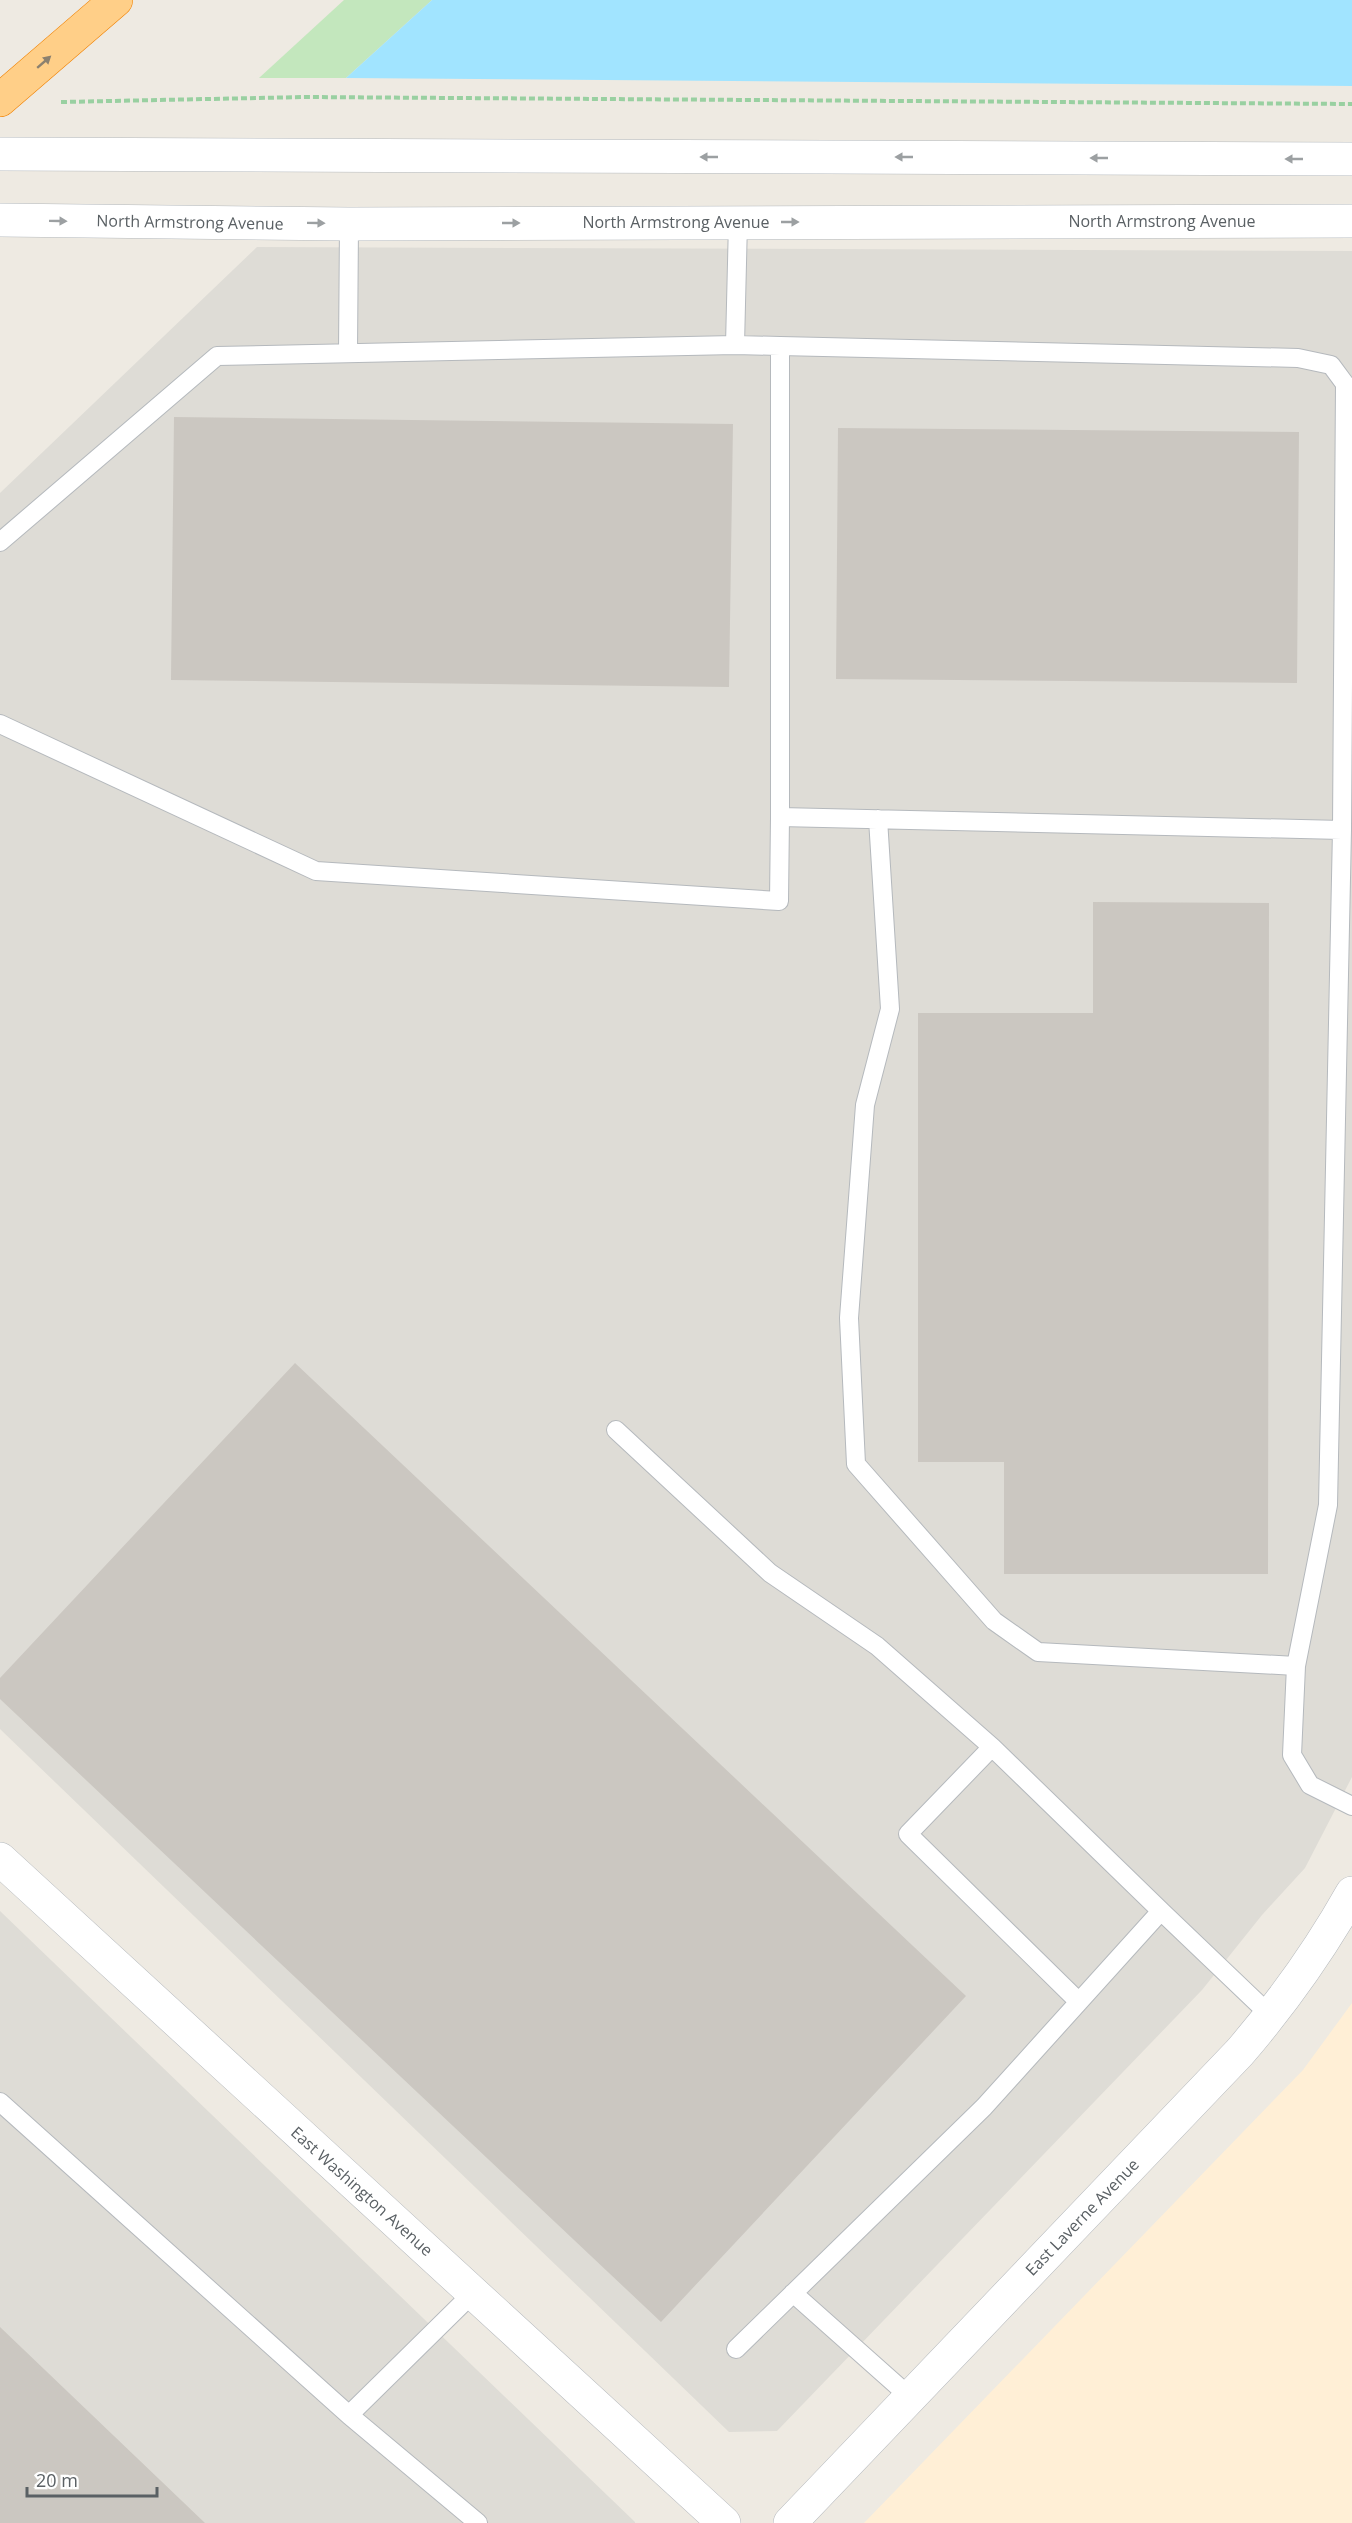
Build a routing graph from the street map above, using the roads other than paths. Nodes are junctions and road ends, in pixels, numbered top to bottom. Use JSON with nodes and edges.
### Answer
{"nodes":[{"id":1,"x":116,"y":0,"type":"edge"},
{"id":2,"x":0,"y":100,"type":"edge"},
{"id":3,"x":0,"y":154,"type":"edge"},
{"id":4,"x":1352,"y":159,"type":"edge"},
{"id":5,"x":0,"y":220,"type":"edge"},
{"id":6,"x":1352,"y":221,"type":"edge"},
{"id":7,"x":738,"y":222,"type":"junction"},
{"id":8,"x":349,"y":224,"type":"junction"},
{"id":9,"x":735,"y":345,"type":"junction"},
{"id":10,"x":780,"y":346,"type":"junction"},
{"id":11,"x":348,"y":353,"type":"junction"},
{"id":12,"x":0,"y":542,"type":"edge"},
{"id":13,"x":0,"y":724,"type":"edge"},
{"id":14,"x":1347,"y":798,"type":"edge"},
{"id":15,"x":780,"y":817,"type":"junction"},
{"id":16,"x":878,"y":819,"type":"junction"},
{"id":17,"x":1342,"y":830,"type":"junction"},
{"id":18,"x":616,"y":1430,"type":"dead end"},
{"id":19,"x":1296,"y":1666,"type":"junction"},
{"id":20,"x":992,"y":1747,"type":"junction"},
{"id":21,"x":1352,"y":1806,"type":"edge"},
{"id":22,"x":0,"y":1859,"type":"edge"},
{"id":23,"x":1352,"y":1893,"type":"edge"},
{"id":24,"x":1161,"y":1911,"type":"junction"},
{"id":25,"x":1079,"y":2002,"type":"junction"},
{"id":26,"x":1271,"y":2016,"type":"junction"},
{"id":27,"x":0,"y":2102,"type":"edge"},
{"id":28,"x":473,"y":2293,"type":"junction"},
{"id":29,"x":793,"y":2293,"type":"junction"},
{"id":30,"x":736,"y":2349,"type":"dead end"},
{"id":31,"x":910,"y":2397,"type":"junction"},
{"id":32,"x":349,"y":2415,"type":"junction"},
{"id":33,"x":478,"y":2523,"type":"edge"},
{"id":34,"x":724,"y":2523,"type":"edge"},
{"id":35,"x":790,"y":2523,"type":"edge"}],
"edges":[{"from":2,"to":1,"type":"highway","one_way":true},
{"from":4,"to":3,"type":"street","one_way":true},
{"from":5,"to":8,"type":"street","name":"North Armstrong Avenue","one_way":true},
{"from":7,"to":6,"type":"street","name":"North Armstrong Avenue","one_way":true},
{"from":8,"to":7,"type":"street","name":"North Armstrong Avenue","one_way":true},
{"from":7,"to":9,"type":"lane"},
{"from":8,"to":11,"type":"lane"},
{"from":9,"to":10,"type":"lane"},
{"from":9,"to":11,"type":"lane"},
{"from":10,"to":14,"type":"lane"},
{"from":10,"to":15,"type":"lane"},
{"from":11,"to":12,"type":"lane"},
{"from":13,"to":15,"type":"lane"},
{"from":14,"to":17,"type":"lane"},
{"from":15,"to":16,"type":"lane"},
{"from":16,"to":17,"type":"lane"},
{"from":16,"to":19,"type":"lane"},
{"from":17,"to":19,"type":"lane"},
{"from":18,"to":20,"type":"lane"},
{"from":19,"to":21,"type":"lane"},
{"from":20,"to":24,"type":"lane"},
{"from":20,"to":25,"type":"lane"},
{"from":22,"to":28,"type":"street","name":"East Washington Avenue"},
{"from":23,"to":26,"type":"street","name":"East Laverne Avenue"},
{"from":24,"to":25,"type":"lane"},
{"from":24,"to":26,"type":"lane"},
{"from":25,"to":29,"type":"lane"},
{"from":26,"to":31,"type":"street","name":"East Laverne Avenue"},
{"from":27,"to":32,"type":"lane"},
{"from":28,"to":32,"type":"lane"},
{"from":28,"to":34,"type":"street","name":"East Washington Avenue"},
{"from":29,"to":30,"type":"lane"},
{"from":29,"to":31,"type":"lane"},
{"from":31,"to":35,"type":"street","name":"East Laverne Avenue"},
{"from":32,"to":33,"type":"lane"}]}
